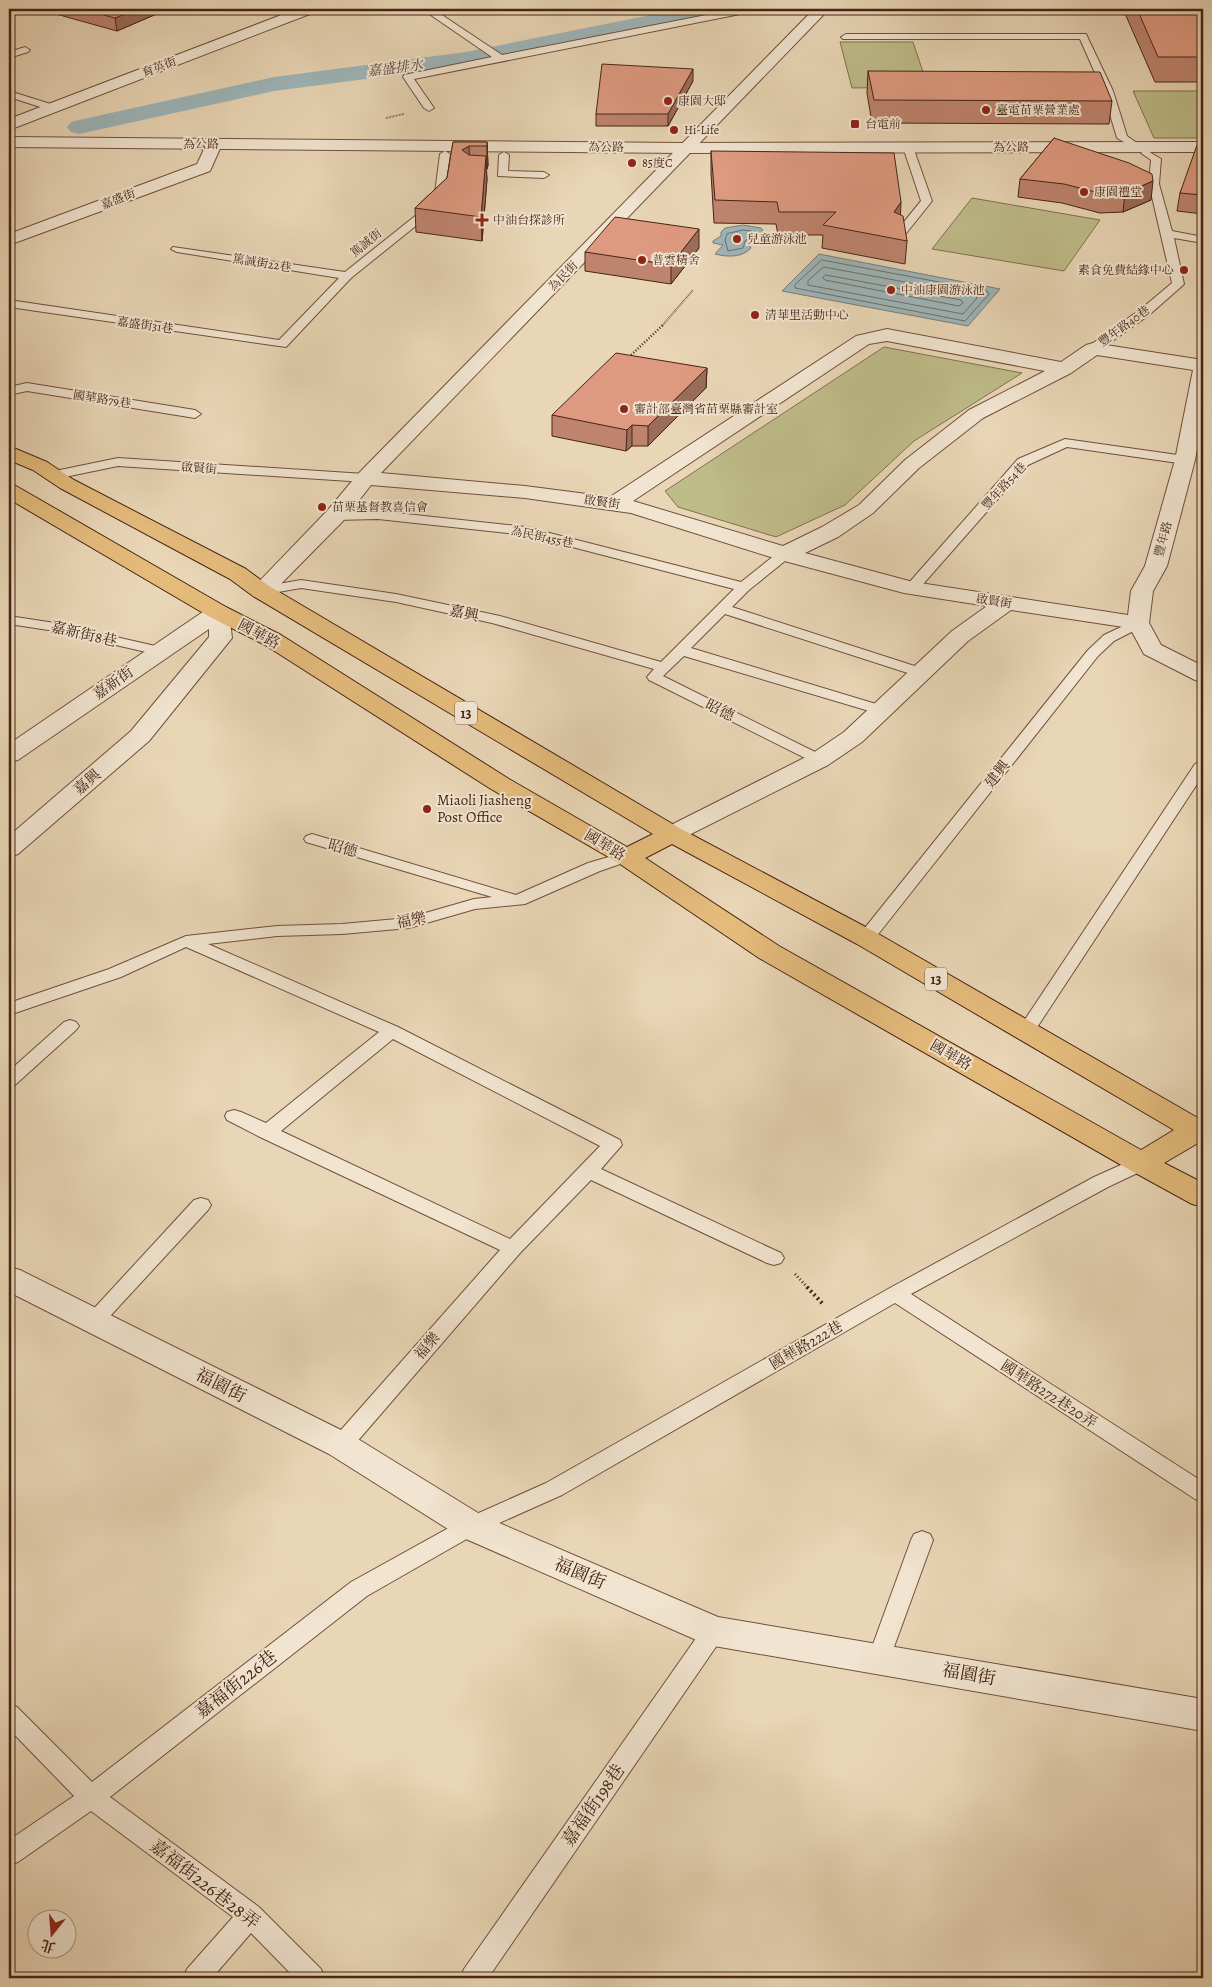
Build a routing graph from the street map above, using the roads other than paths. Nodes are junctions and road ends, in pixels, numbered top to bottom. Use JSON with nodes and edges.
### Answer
{"nodes":[{"id":1,"x":310,"y":9,"type":"edge"},
{"id":2,"x":428,"y":9,"type":"edge"},
{"id":3,"x":750,"y":9,"type":"edge"},
{"id":4,"x":820,"y":9,"type":"edge"},
{"id":5,"x":846,"y":37,"type":"dead end"},
{"id":6,"x":25,"y":50,"type":"dead end"},
{"id":7,"x":9,"y":55,"type":"edge"},
{"id":8,"x":502,"y":60,"type":"junction"},
{"id":9,"x":9,"y":94,"type":"edge"},
{"id":10,"x":53,"y":108,"type":"junction"},
{"id":11,"x":429,"y":108,"type":"dead end"},
{"id":12,"x":9,"y":125,"type":"edge"},
{"id":13,"x":9,"y":142,"type":"edge"},
{"id":14,"x":1203,"y":147,"type":"edge"},
{"id":15,"x":212,"y":148,"type":"junction"},
{"id":16,"x":446,"y":150,"type":"junction"},
{"id":17,"x":1141,"y":150,"type":"junction"},
{"id":18,"x":909,"y":151,"type":"junction"},
{"id":19,"x":9,"y":152,"type":"edge"},
{"id":20,"x":681,"y":152,"type":"junction"},
{"id":21,"x":1203,"y":153,"type":"edge"},
{"id":22,"x":504,"y":155,"type":"junction"},
{"id":23,"x":544,"y":175,"type":"dead end"},
{"id":24,"x":1167,"y":233,"type":"junction"},
{"id":25,"x":900,"y":234,"type":"edge"},
{"id":26,"x":9,"y":240,"type":"edge"},
{"id":27,"x":1203,"y":240,"type":"edge"},
{"id":28,"x":177,"y":250,"type":"dead end"},
{"id":29,"x":347,"y":276,"type":"junction"},
{"id":30,"x":9,"y":304,"type":"edge"},
{"id":31,"x":282,"y":344,"type":"joint"},
{"id":32,"x":1093,"y":349,"type":"junction"},
{"id":33,"x":1203,"y":367,"type":"edge"},
{"id":34,"x":1064,"y":369,"type":"junction"},
{"id":35,"x":9,"y":391,"type":"edge"},
{"id":36,"x":195,"y":414,"type":"dead end"},
{"id":37,"x":9,"y":452,"type":"edge"},
{"id":38,"x":1194,"y":461,"type":"edge"},
{"id":39,"x":55,"y":476,"type":"junction"},
{"id":40,"x":365,"y":478,"type":"junction"},
{"id":41,"x":9,"y":490,"type":"edge"},
{"id":42,"x":614,"y":504,"type":"junction"},
{"id":43,"x":335,"y":516,"type":"junction"},
{"id":44,"x":785,"y":554,"type":"junction"},
{"id":45,"x":744,"y":587,"type":"junction"},
{"id":46,"x":912,"y":588,"type":"junction"},
{"id":47,"x":261,"y":591,"type":"junction"},
{"id":48,"x":1006,"y":603,"type":"junction"},
{"id":49,"x":723,"y":608,"type":"junction"},
{"id":50,"x":218,"y":612,"type":"junction"},
{"id":51,"x":9,"y":620,"type":"edge"},
{"id":52,"x":1138,"y":623,"type":"junction"},
{"id":53,"x":681,"y":650,"type":"junction"},
{"id":54,"x":159,"y":651,"type":"junction"},
{"id":55,"x":664,"y":667,"type":"junction"},
{"id":56,"x":922,"y":673,"type":"junction"},
{"id":57,"x":1203,"y":675,"type":"edge"},
{"id":58,"x":881,"y":710,"type":"junction"},
{"id":59,"x":9,"y":755,"type":"edge"},
{"id":60,"x":819,"y":760,"type":"junction"},
{"id":61,"x":1203,"y":764,"type":"edge"},
{"id":62,"x":672,"y":834,"type":"junction"},
{"id":63,"x":312,"y":839,"type":"dead end"},
{"id":64,"x":9,"y":849,"type":"edge"},
{"id":65,"x":626,"y":857,"type":"junction"},
{"id":66,"x":519,"y":900,"type":"junction"},
{"id":67,"x":866,"y":938,"type":"junction"},
{"id":68,"x":186,"y":941,"type":"junction"},
{"id":69,"x":9,"y":1009,"type":"edge"},
{"id":70,"x":70,"y":1026,"type":"dead end"},
{"id":71,"x":392,"y":1031,"type":"junction"},
{"id":72,"x":1026,"y":1031,"type":"junction"},
{"id":73,"x":9,"y":1081,"type":"edge"},
{"id":74,"x":234,"y":1116,"type":"dead end"},
{"id":75,"x":1201,"y":1130,"type":"edge"},
{"id":76,"x":267,"y":1132,"type":"junction"},
{"id":77,"x":1141,"y":1164,"type":"junction"},
{"id":78,"x":589,"y":1171,"type":"junction"},
{"id":79,"x":1203,"y":1196,"type":"edge"},
{"id":80,"x":201,"y":1205,"type":"dead end"},
{"id":81,"x":513,"y":1248,"type":"junction"},
{"id":82,"x":774,"y":1258,"type":"road end"},
{"id":83,"x":9,"y":1278,"type":"edge"},
{"id":84,"x":896,"y":1294,"type":"junction"},
{"id":85,"x":94,"y":1321,"type":"junction"},
{"id":86,"x":341,"y":1445,"type":"junction"},
{"id":87,"x":1203,"y":1493,"type":"edge"},
{"id":88,"x":471,"y":1526,"type":"junction"},
{"id":89,"x":922,"y":1540,"type":"dead end"},
{"id":90,"x":714,"y":1631,"type":"junction"},
{"id":91,"x":879,"y":1658,"type":"junction"},
{"id":92,"x":9,"y":1714,"type":"edge"},
{"id":93,"x":1203,"y":1715,"type":"edge"},
{"id":94,"x":91,"y":1797,"type":"junction"},
{"id":95,"x":9,"y":1854,"type":"edge"},
{"id":96,"x":250,"y":1915,"type":"junction"},
{"id":97,"x":196,"y":1978,"type":"edge"},
{"id":98,"x":312,"y":1978,"type":"edge"},
{"id":99,"x":473,"y":1978,"type":"edge"}],
"edges":[{"from":1,"to":10,"type":"street","name":"育英街"},
{"from":2,"to":8,"type":"lane"},
{"from":3,"to":8,"type":"lane"},
{"from":4,"to":20,"type":"street","name":"為民街"},
{"from":5,"to":17,"type":"lane"},
{"from":6,"to":7,"type":"lane"},
{"from":8,"to":11,"type":"lane"},
{"from":9,"to":10,"type":"lane"},
{"from":10,"to":12,"type":"street","name":"育英街"},
{"from":13,"to":15,"type":"street","name":"為公路"},
{"from":14,"to":17,"type":"street","name":"為公路"},
{"from":15,"to":16,"type":"street","name":"為公路"},
{"from":15,"to":19,"type":"street","name":"為公路"},
{"from":15,"to":26,"type":"street","name":"嘉盛街"},
{"from":16,"to":20,"type":"street","name":"為公路"},
{"from":16,"to":22,"type":"street","name":"為公路"},
{"from":16,"to":29,"type":"lane","name":"篤誠街"},
{"from":17,"to":18,"type":"street","name":"為公路"},
{"from":17,"to":21,"type":"street","name":"為公路"},
{"from":17,"to":24,"type":"lane"},
{"from":18,"to":20,"type":"street","name":"為公路"},
{"from":18,"to":25,"type":"lane"},
{"from":20,"to":22,"type":"street","name":"為公路"},
{"from":20,"to":40,"type":"street","name":"為民街"},
{"from":22,"to":23,"type":"lane"},
{"from":24,"to":27,"type":"lane"},
{"from":24,"to":32,"type":"lane","name":"豐年路40巷"},
{"from":28,"to":29,"type":"lane","name":"篤誠街22巷"},
{"from":29,"to":31,"type":"lane","name":"篤誠街"},
{"from":30,"to":31,"type":"lane","name":"嘉盛街31巷"},
{"from":32,"to":33,"type":"street","name":"豐年路40巷"},
{"from":32,"to":34,"type":"street"},
{"from":33,"to":38,"type":"street","name":"豐年路"},
{"from":34,"to":42,"type":"street"},
{"from":34,"to":44,"type":"street"},
{"from":35,"to":36,"type":"lane","name":"國華路79巷"},
{"from":37,"to":39,"type":"main road","number":"13"},
{"from":38,"to":46,"type":"lane","name":"豐年路54巷"},
{"from":38,"to":52,"type":"street","name":"豐年路"},
{"from":39,"to":40,"type":"lane","name":"啟賢街"},
{"from":39,"to":41,"type":"main road"},
{"from":39,"to":47,"type":"main road","number":"13"},
{"from":40,"to":42,"type":"street","name":"啟賢街"},
{"from":40,"to":43,"type":"street","name":"為民街"},
{"from":41,"to":50,"type":"main road","name":"國華路"},
{"from":42,"to":44,"type":"street","name":"啟賢街"},
{"from":43,"to":45,"type":"lane","name":"為民街455巷"},
{"from":43,"to":47,"type":"street","name":"為民街"},
{"from":44,"to":45,"type":"lane"},
{"from":44,"to":46,"type":"street","name":"啟賢街"},
{"from":45,"to":49,"type":"lane"},
{"from":46,"to":48,"type":"street","name":"啟賢街"},
{"from":47,"to":50,"type":"main road"},
{"from":47,"to":55,"type":"lane","name":"嘉興"},
{"from":47,"to":62,"type":"main road","number":"13"},
{"from":48,"to":52,"type":"street","name":"啟賢街"},
{"from":48,"to":56,"type":"street"},
{"from":49,"to":53,"type":"lane"},
{"from":49,"to":56,"type":"lane"},
{"from":50,"to":54,"type":"street","name":"嘉新街"},
{"from":50,"to":64,"type":"street","name":"嘉興"},
{"from":50,"to":65,"type":"main road","name":"國華路"},
{"from":51,"to":54,"type":"lane","name":"嘉新街8巷"},
{"from":52,"to":57,"type":"street"},
{"from":52,"to":67,"type":"lane","name":"建興"},
{"from":53,"to":55,"type":"lane"},
{"from":53,"to":58,"type":"lane"},
{"from":54,"to":59,"type":"street","name":"嘉新街"},
{"from":55,"to":60,"type":"lane","name":"昭德"},
{"from":56,"to":58,"type":"street"},
{"from":58,"to":60,"type":"street"},
{"from":60,"to":62,"type":"street"},
{"from":61,"to":72,"type":"lane"},
{"from":62,"to":65,"type":"main road"},
{"from":62,"to":67,"type":"main road","number":"13"},
{"from":63,"to":66,"type":"lane","name":"昭德"},
{"from":65,"to":66,"type":"lane","name":"福樂"},
{"from":65,"to":77,"type":"main road","name":"國華路"},
{"from":66,"to":68,"type":"lane","name":"福樂"},
{"from":67,"to":72,"type":"main road","number":"13"},
{"from":68,"to":69,"type":"lane","name":"福樂"},
{"from":68,"to":71,"type":"lane","name":"福樂"},
{"from":70,"to":73,"type":"lane"},
{"from":71,"to":76,"type":"lane"},
{"from":71,"to":78,"type":"lane","name":"福樂"},
{"from":72,"to":75,"type":"main road","number":"13"},
{"from":74,"to":76,"type":"lane"},
{"from":75,"to":77,"type":"main road"},
{"from":76,"to":81,"type":"lane"},
{"from":77,"to":79,"type":"main road","name":"國華路"},
{"from":77,"to":84,"type":"lane","name":"國華路222巷"},
{"from":78,"to":81,"type":"lane","name":"福樂"},
{"from":78,"to":82,"type":"lane"},
{"from":80,"to":85,"type":"lane"},
{"from":81,"to":86,"type":"lane","name":"福樂"},
{"from":83,"to":85,"type":"street","name":"福園街"},
{"from":84,"to":87,"type":"lane","name":"國華路272巷20弄"},
{"from":84,"to":88,"type":"lane","name":"國華路222巷"},
{"from":85,"to":86,"type":"street","name":"福園街"},
{"from":86,"to":88,"type":"street","name":"福園街"},
{"from":88,"to":90,"type":"street","name":"福園街"},
{"from":88,"to":94,"type":"lane","name":"嘉福街226巷"},
{"from":89,"to":91,"type":"lane"},
{"from":90,"to":91,"type":"street","name":"福園街"},
{"from":90,"to":99,"type":"lane","name":"嘉福街198巷"},
{"from":91,"to":93,"type":"street","name":"福園街"},
{"from":92,"to":94,"type":"lane","name":"嘉福街226巷28弄"},
{"from":94,"to":95,"type":"lane","name":"嘉福街226巷"},
{"from":94,"to":96,"type":"lane","name":"嘉福街226巷28弄"},
{"from":96,"to":97,"type":"lane"},
{"from":96,"to":98,"type":"lane","name":"嘉福街226巷28弄"}]}
